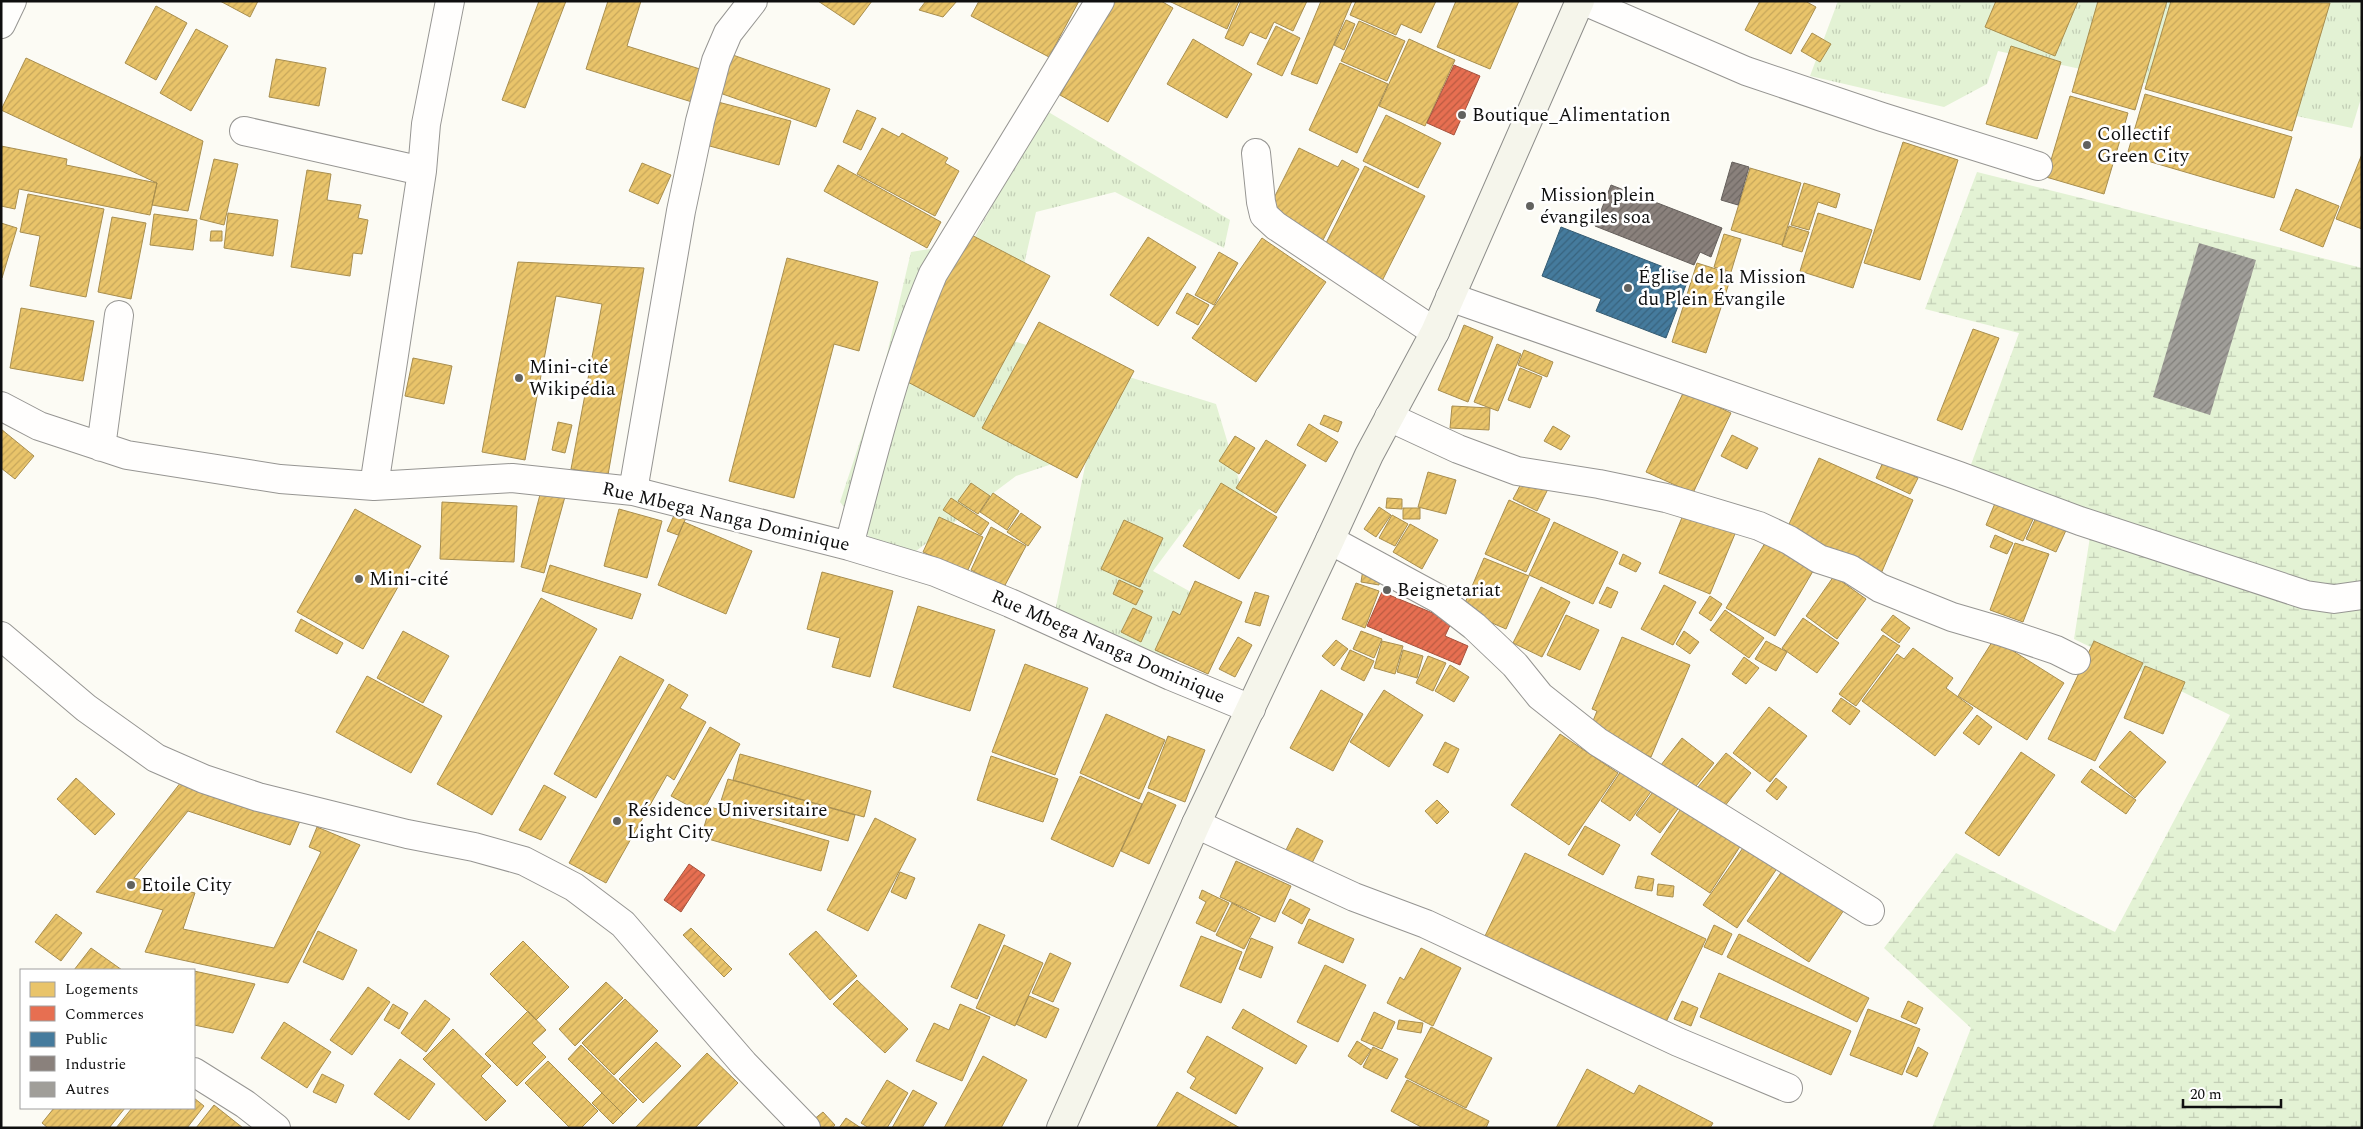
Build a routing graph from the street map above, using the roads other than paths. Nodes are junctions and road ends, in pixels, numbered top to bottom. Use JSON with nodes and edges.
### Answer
{"nodes":[{"id":1,"x":12,"y":1,"type":"edge"},
{"id":2,"x":450,"y":1,"type":"edge"},
{"id":3,"x":753,"y":1,"type":"edge"},
{"id":4,"x":1100,"y":1,"type":"edge"},
{"id":5,"x":1582,"y":1,"type":"edge"},
{"id":6,"x":1,"y":24,"type":"edge"},
{"id":7,"x":244,"y":131,"type":"dead end"},
{"id":8,"x":1256,"y":153,"type":"dead end"},
{"id":9,"x":2038,"y":166,"type":"dead end"},
{"id":10,"x":422,"y":170,"type":"junction"},
{"id":11,"x":1450,"y":297,"type":"junction"},
{"id":12,"x":119,"y":314,"type":"dead end"},
{"id":13,"x":1435,"y":332,"type":"junction"},
{"id":14,"x":1,"y":406,"type":"edge"},
{"id":15,"x":1389,"y":417,"type":"junction"},
{"id":16,"x":101,"y":447,"type":"junction"},
{"id":17,"x":374,"y":486,"type":"junction"},
{"id":18,"x":633,"y":491,"type":"junction"},
{"id":19,"x":1330,"y":540,"type":"junction"},
{"id":20,"x":849,"y":546,"type":"junction"},
{"id":21,"x":2362,"y":595,"type":"edge"},
{"id":22,"x":1,"y":636,"type":"edge"},
{"id":23,"x":2076,"y":660,"type":"dead end"},
{"id":24,"x":1251,"y":709,"type":"junction"},
{"id":25,"x":1196,"y":824,"type":"junction"},
{"id":26,"x":1870,"y":911,"type":"dead end"},
{"id":27,"x":195,"y":1073,"type":"edge"},
{"id":28,"x":1788,"y":1088,"type":"dead end"},
{"id":29,"x":276,"y":1128,"type":"edge"},
{"id":30,"x":806,"y":1128,"type":"edge"},
{"id":31,"x":1061,"y":1128,"type":"edge"}],
"edges":[{"from":1,"to":6,"type":"street"},
{"from":2,"to":10,"type":"street"},
{"from":3,"to":18,"type":"street"},
{"from":4,"to":20,"type":"street"},
{"from":5,"to":9,"type":"street"},
{"from":5,"to":11,"type":"main road"},
{"from":7,"to":10,"type":"street"},
{"from":8,"to":13,"type":"street"},
{"from":10,"to":17,"type":"street"},
{"from":11,"to":13,"type":"main road"},
{"from":11,"to":21,"type":"street"},
{"from":12,"to":16,"type":"street"},
{"from":13,"to":15,"type":"main road"},
{"from":14,"to":16,"type":"street","name":"Rue Mbega Nanga Dominique"},
{"from":15,"to":19,"type":"main road"},
{"from":15,"to":23,"type":"street"},
{"from":16,"to":17,"type":"street","name":"Rue Mbega Nanga Dominique"},
{"from":17,"to":18,"type":"street","name":"Rue Mbega Nanga Dominique"},
{"from":18,"to":20,"type":"street","name":"Rue Mbega Nanga Dominique"},
{"from":19,"to":24,"type":"main road"},
{"from":19,"to":26,"type":"street"},
{"from":20,"to":24,"type":"street","name":"Rue Mbega Nanga Dominique"},
{"from":22,"to":30,"type":"street"},
{"from":24,"to":25,"type":"main road"},
{"from":25,"to":28,"type":"street"},
{"from":25,"to":31,"type":"main road"},
{"from":27,"to":29,"type":"street"}]}
